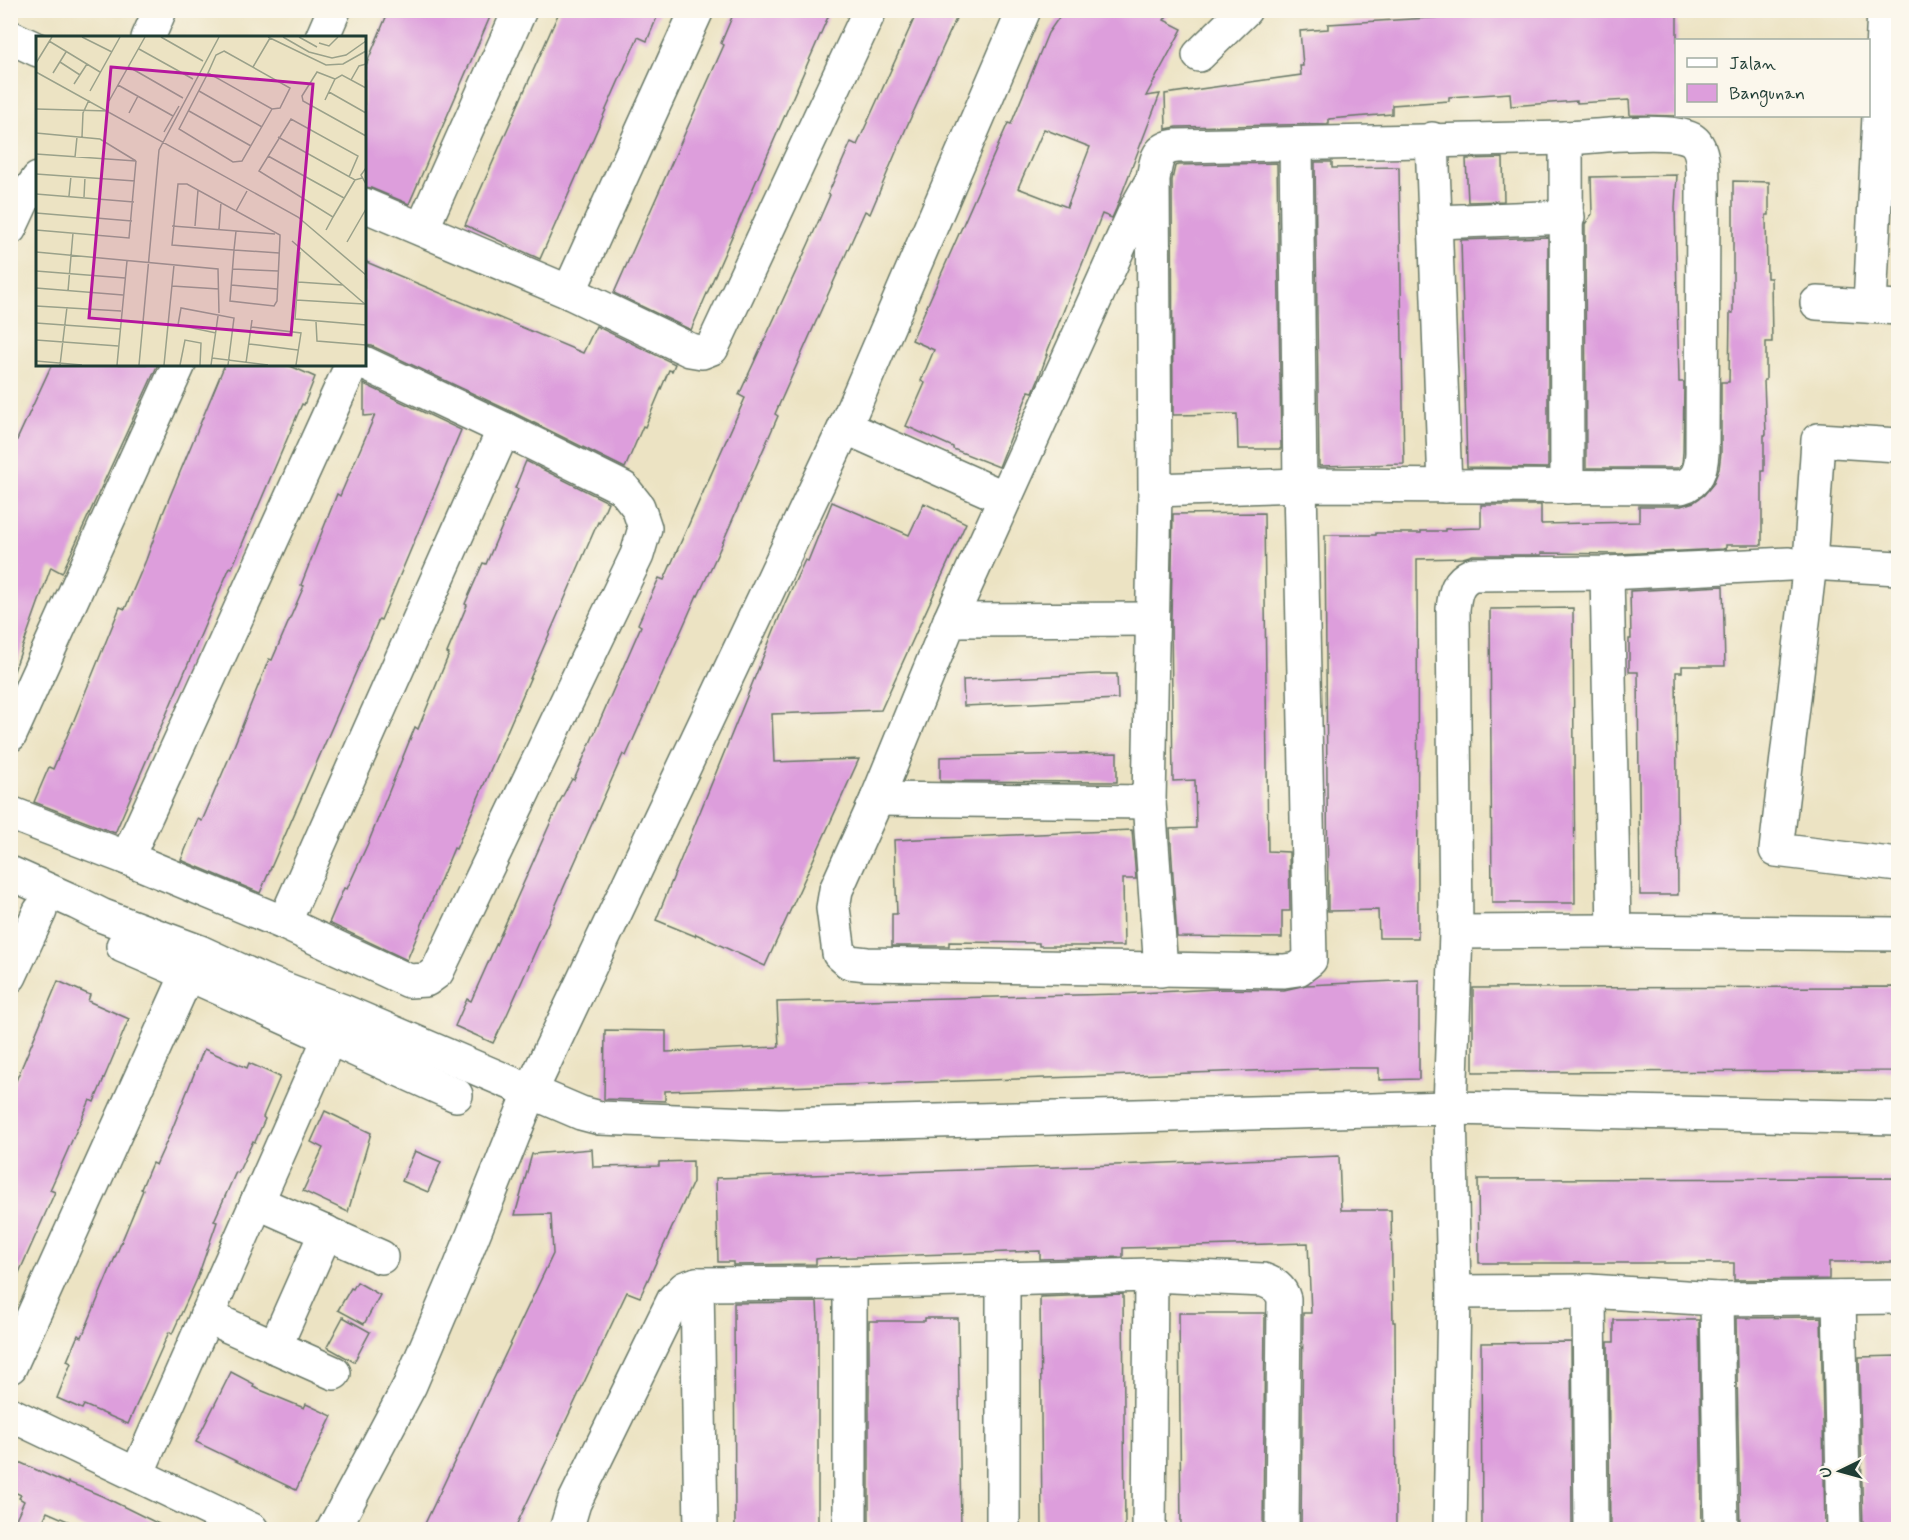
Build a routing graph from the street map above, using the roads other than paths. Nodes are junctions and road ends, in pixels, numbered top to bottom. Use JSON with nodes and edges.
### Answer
{"nodes":[{"id":1,"x":160,"y":10,"type":"edge"},
{"id":2,"x":334,"y":10,"type":"edge"},
{"id":3,"x":520,"y":10,"type":"edge"},
{"id":4,"x":697,"y":10,"type":"edge"},
{"id":5,"x":870,"y":10,"type":"edge"},
{"id":6,"x":1024,"y":10,"type":"edge"},
{"id":7,"x":1245,"y":10,"type":"edge"},
{"id":8,"x":1884,"y":10,"type":"edge"},
{"id":9,"x":149,"y":36,"type":"edge"},
{"id":10,"x":323,"y":36,"type":"edge"},
{"id":11,"x":10,"y":37,"type":"edge"},
{"id":12,"x":36,"y":49,"type":"edge"},
{"id":13,"x":1199,"y":55,"type":"dead end"},
{"id":14,"x":1566,"y":138,"type":"junction"},
{"id":15,"x":1432,"y":139,"type":"junction"},
{"id":16,"x":1296,"y":144,"type":"junction"},
{"id":17,"x":1153,"y":179,"type":"junction"},
{"id":18,"x":36,"y":182,"type":"edge"},
{"id":19,"x":366,"y":206,"type":"edge"},
{"id":20,"x":1568,"y":217,"type":"junction"},
{"id":21,"x":1436,"y":222,"type":"junction"},
{"id":22,"x":10,"y":228,"type":"edge"},
{"id":23,"x":422,"y":229,"type":"junction"},
{"id":24,"x":569,"y":292,"type":"junction"},
{"id":25,"x":1817,"y":303,"type":"dead end"},
{"id":26,"x":1885,"y":307,"type":"edge"},
{"id":27,"x":366,"y":364,"type":"edge"},
{"id":28,"x":178,"y":366,"type":"edge"},
{"id":29,"x":351,"y":366,"type":"edge"},
{"id":30,"x":845,"y":427,"type":"junction"},
{"id":31,"x":504,"y":429,"type":"junction"},
{"id":32,"x":1899,"y":445,"type":"edge"},
{"id":33,"x":1300,"y":485,"type":"junction"},
{"id":34,"x":1445,"y":486,"type":"junction"},
{"id":35,"x":1567,"y":487,"type":"junction"},
{"id":36,"x":1155,"y":490,"type":"junction"},
{"id":37,"x":1005,"y":498,"type":"junction"},
{"id":38,"x":1799,"y":563,"type":"junction"},
{"id":39,"x":1899,"y":568,"type":"edge"},
{"id":40,"x":1607,"y":573,"type":"junction"},
{"id":41,"x":1152,"y":619,"type":"junction"},
{"id":42,"x":950,"y":620,"type":"junction"},
{"id":43,"x":10,"y":735,"type":"edge"},
{"id":44,"x":877,"y":799,"type":"junction"},
{"id":45,"x":1149,"y":802,"type":"junction"},
{"id":46,"x":10,"y":813,"type":"edge"},
{"id":47,"x":127,"y":858,"type":"junction"},
{"id":48,"x":1899,"y":865,"type":"edge"},
{"id":49,"x":10,"y":873,"type":"edge"},
{"id":50,"x":10,"y":898,"type":"edge"},
{"id":51,"x":40,"y":911,"type":"junction"},
{"id":52,"x":284,"y":923,"type":"junction"},
{"id":53,"x":1614,"y":930,"type":"junction"},
{"id":54,"x":1456,"y":932,"type":"junction"},
{"id":55,"x":1899,"y":934,"type":"edge"},
{"id":56,"x":1161,"y":970,"type":"junction"},
{"id":57,"x":188,"y":974,"type":"junction"},
{"id":58,"x":10,"y":976,"type":"edge"},
{"id":59,"x":329,"y":1038,"type":"junction"},
{"id":60,"x":531,"y":1091,"type":"junction"},
{"id":61,"x":456,"y":1095,"type":"dead end"},
{"id":62,"x":1450,"y":1108,"type":"junction"},
{"id":63,"x":1899,"y":1118,"type":"edge"},
{"id":64,"x":257,"y":1202,"type":"junction"},
{"id":65,"x":326,"y":1232,"type":"junction"},
{"id":66,"x":381,"y":1257,"type":"dead end"},
{"id":67,"x":1151,"y":1275,"type":"junction"},
{"id":68,"x":1003,"y":1279,"type":"junction"},
{"id":69,"x":850,"y":1283,"type":"junction"},
{"id":70,"x":698,"y":1284,"type":"junction"},
{"id":71,"x":1589,"y":1291,"type":"junction"},
{"id":72,"x":1454,"y":1292,"type":"junction"},
{"id":73,"x":1899,"y":1297,"type":"edge"},
{"id":74,"x":1839,"y":1298,"type":"junction"},
{"id":75,"x":1717,"y":1299,"type":"junction"},
{"id":76,"x":206,"y":1316,"type":"junction"},
{"id":77,"x":275,"y":1347,"type":"junction"},
{"id":78,"x":10,"y":1366,"type":"edge"},
{"id":79,"x":334,"y":1373,"type":"dead end"},
{"id":80,"x":10,"y":1414,"type":"edge"},
{"id":81,"x":137,"y":1474,"type":"junction"},
{"id":82,"x":335,"y":1528,"type":"edge"},
{"id":83,"x":252,"y":1530,"type":"edge"},
{"id":84,"x":566,"y":1530,"type":"edge"},
{"id":85,"x":701,"y":1530,"type":"edge"},
{"id":86,"x":850,"y":1530,"type":"edge"},
{"id":87,"x":1003,"y":1530,"type":"edge"},
{"id":88,"x":1149,"y":1530,"type":"edge"},
{"id":89,"x":1282,"y":1530,"type":"edge"},
{"id":90,"x":1450,"y":1530,"type":"edge"},
{"id":91,"x":1591,"y":1530,"type":"edge"},
{"id":92,"x":1720,"y":1530,"type":"edge"},
{"id":93,"x":1844,"y":1530,"type":"edge"}],
"edges":[{"from":1,"to":9,"type":"street"},
{"from":2,"to":10,"type":"street"},
{"from":3,"to":23,"type":"street"},
{"from":4,"to":24,"type":"street"},
{"from":5,"to":24,"type":"street"},
{"from":6,"to":30,"type":"street"},
{"from":7,"to":13,"type":"street"},
{"from":8,"to":26,"type":"street"},
{"from":11,"to":12,"type":"street"},
{"from":14,"to":15,"type":"street"},
{"from":14,"to":20,"type":"street"},
{"from":14,"to":35,"type":"street"},
{"from":15,"to":16,"type":"street"},
{"from":15,"to":21,"type":"street"},
{"from":16,"to":17,"type":"street"},
{"from":16,"to":33,"type":"street"},
{"from":17,"to":36,"type":"street"},
{"from":17,"to":37,"type":"street"},
{"from":18,"to":22,"type":"street"},
{"from":19,"to":23,"type":"street"},
{"from":20,"to":21,"type":"street"},
{"from":20,"to":35,"type":"street"},
{"from":21,"to":34,"type":"street"},
{"from":23,"to":24,"type":"street"},
{"from":25,"to":26,"type":"street"},
{"from":27,"to":31,"type":"street"},
{"from":28,"to":43,"type":"street"},
{"from":29,"to":47,"type":"street"},
{"from":30,"to":37,"type":"street"},
{"from":30,"to":60,"type":"street"},
{"from":31,"to":52,"type":"street"},
{"from":31,"to":52,"type":"street"},
{"from":32,"to":38,"type":"street"},
{"from":33,"to":34,"type":"street"},
{"from":33,"to":36,"type":"street"},
{"from":33,"to":56,"type":"street"},
{"from":34,"to":35,"type":"street"},
{"from":36,"to":41,"type":"street"},
{"from":37,"to":42,"type":"street"},
{"from":38,"to":39,"type":"street"},
{"from":38,"to":40,"type":"street"},
{"from":38,"to":48,"type":"street"},
{"from":40,"to":53,"type":"street"},
{"from":40,"to":54,"type":"street"},
{"from":41,"to":42,"type":"street"},
{"from":41,"to":45,"type":"street"},
{"from":42,"to":44,"type":"street"},
{"from":44,"to":45,"type":"street"},
{"from":44,"to":56,"type":"street"},
{"from":45,"to":56,"type":"street"},
{"from":46,"to":47,"type":"street"},
{"from":47,"to":52,"type":"street"},
{"from":49,"to":60,"type":"street"},
{"from":50,"to":51,"type":"street"},
{"from":51,"to":57,"type":"street"},
{"from":51,"to":58,"type":"street"},
{"from":53,"to":54,"type":"street"},
{"from":53,"to":55,"type":"street"},
{"from":54,"to":62,"type":"street"},
{"from":57,"to":59,"type":"street"},
{"from":57,"to":78,"type":"street"},
{"from":59,"to":61,"type":"street"},
{"from":59,"to":64,"type":"street"},
{"from":60,"to":62,"type":"street"},
{"from":60,"to":82,"type":"street"},
{"from":62,"to":63,"type":"street"},
{"from":62,"to":72,"type":"street"},
{"from":64,"to":65,"type":"street"},
{"from":64,"to":76,"type":"street"},
{"from":65,"to":66,"type":"street"},
{"from":65,"to":77,"type":"street"},
{"from":67,"to":68,"type":"street"},
{"from":67,"to":88,"type":"street"},
{"from":67,"to":89,"type":"street"},
{"from":68,"to":69,"type":"street"},
{"from":68,"to":87,"type":"street"},
{"from":69,"to":70,"type":"street"},
{"from":69,"to":86,"type":"street"},
{"from":70,"to":84,"type":"street"},
{"from":70,"to":85,"type":"street"},
{"from":71,"to":72,"type":"street"},
{"from":71,"to":75,"type":"street"},
{"from":71,"to":91,"type":"street"},
{"from":72,"to":90,"type":"street"},
{"from":73,"to":74,"type":"street"},
{"from":74,"to":75,"type":"street"},
{"from":74,"to":93,"type":"street"},
{"from":75,"to":92,"type":"street"},
{"from":76,"to":77,"type":"street"},
{"from":76,"to":81,"type":"street"},
{"from":77,"to":79,"type":"street"},
{"from":80,"to":81,"type":"street"},
{"from":81,"to":83,"type":"street"}]}
